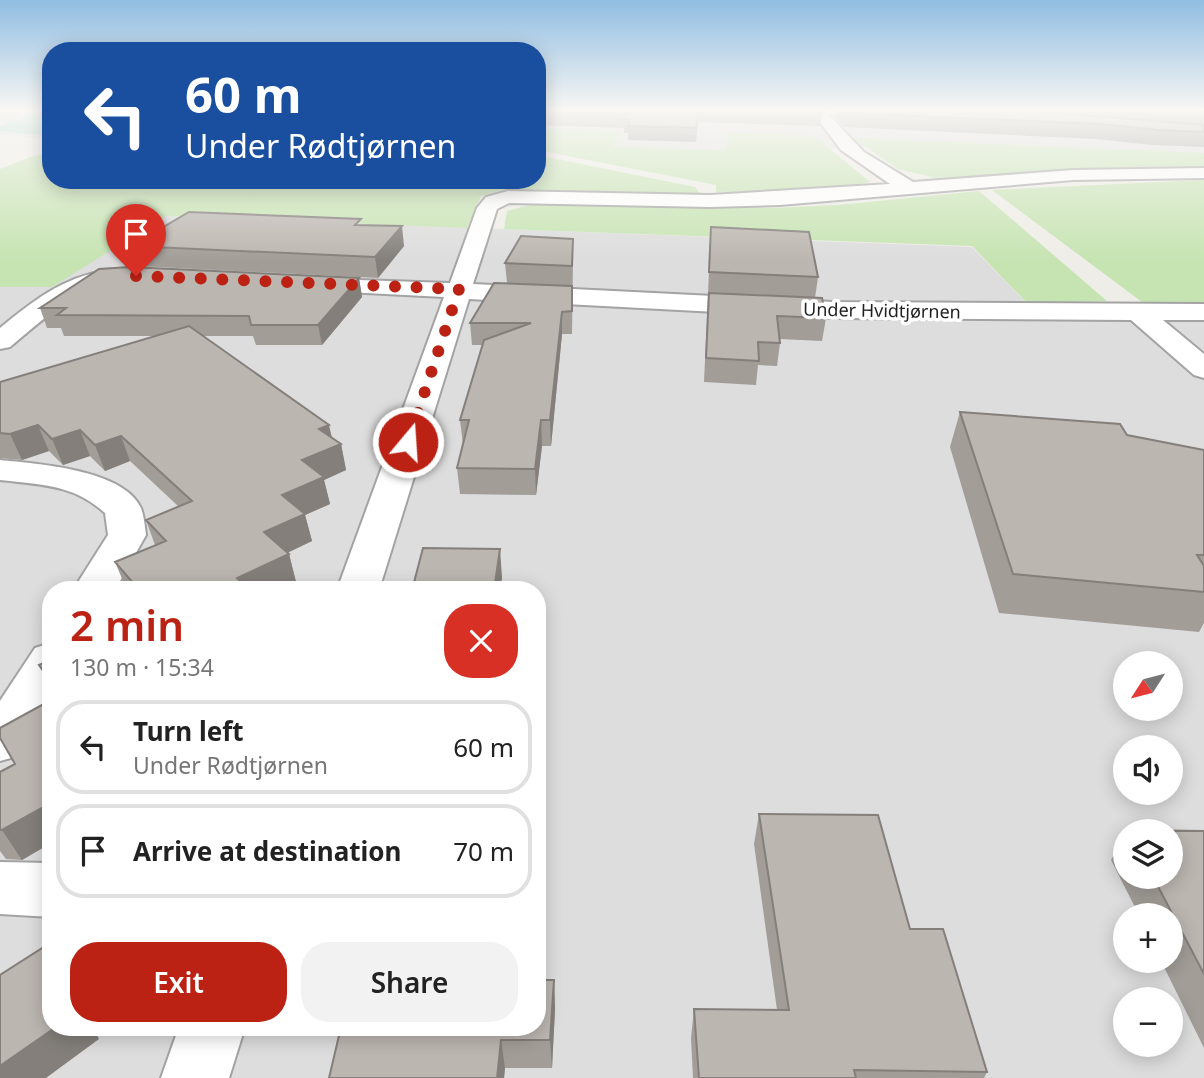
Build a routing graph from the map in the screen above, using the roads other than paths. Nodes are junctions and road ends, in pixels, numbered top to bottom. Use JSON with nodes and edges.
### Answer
{"nodes":[{"id":1,"x":863,"y":160,"type":"edge"},
{"id":2,"x":1204,"y":173,"type":"edge"},
{"id":3,"x":909,"y":188,"type":"junction"},
{"id":4,"x":125,"y":276,"type":"edge"},
{"id":5,"x":283,"y":282,"type":"edge"},
{"id":6,"x":459,"y":289,"type":"junction"},
{"id":7,"x":1138,"y":312,"type":"junction"},
{"id":8,"x":1204,"y":312,"type":"edge"},
{"id":9,"x":0,"y":341,"type":"edge"},
{"id":10,"x":1204,"y":369,"type":"edge"},
{"id":11,"x":0,"y":470,"type":"edge"},
{"id":12,"x":99,"y":581,"type":"edge"},
{"id":13,"x":362,"y":581,"type":"edge"},
{"id":14,"x":42,"y":674,"type":"edge"},
{"id":15,"x":0,"y":742,"type":"edge"},
{"id":16,"x":0,"y":887,"type":"edge"},
{"id":17,"x":42,"y":889,"type":"edge"},
{"id":18,"x":209,"y":1036,"type":"edge"},
{"id":19,"x":195,"y":1078,"type":"edge"}],
"edges":[{"from":1,"to":3,"type":"street"},
{"from":2,"to":3,"type":"street"},
{"from":3,"to":6,"type":"street"},
{"from":4,"to":9,"type":"street"},
{"from":5,"to":6,"type":"street","name":"Under Hvidtjørnen"},
{"from":6,"to":7,"type":"street","name":"Under Hvidtjørnen"},
{"from":6,"to":13,"type":"street"},
{"from":7,"to":8,"type":"street","name":"Under Hvidtjørnen"},
{"from":7,"to":10,"type":"street"},
{"from":11,"to":12,"type":"street"},
{"from":14,"to":15,"type":"street"},
{"from":16,"to":17,"type":"street"},
{"from":18,"to":19,"type":"street"}]}
